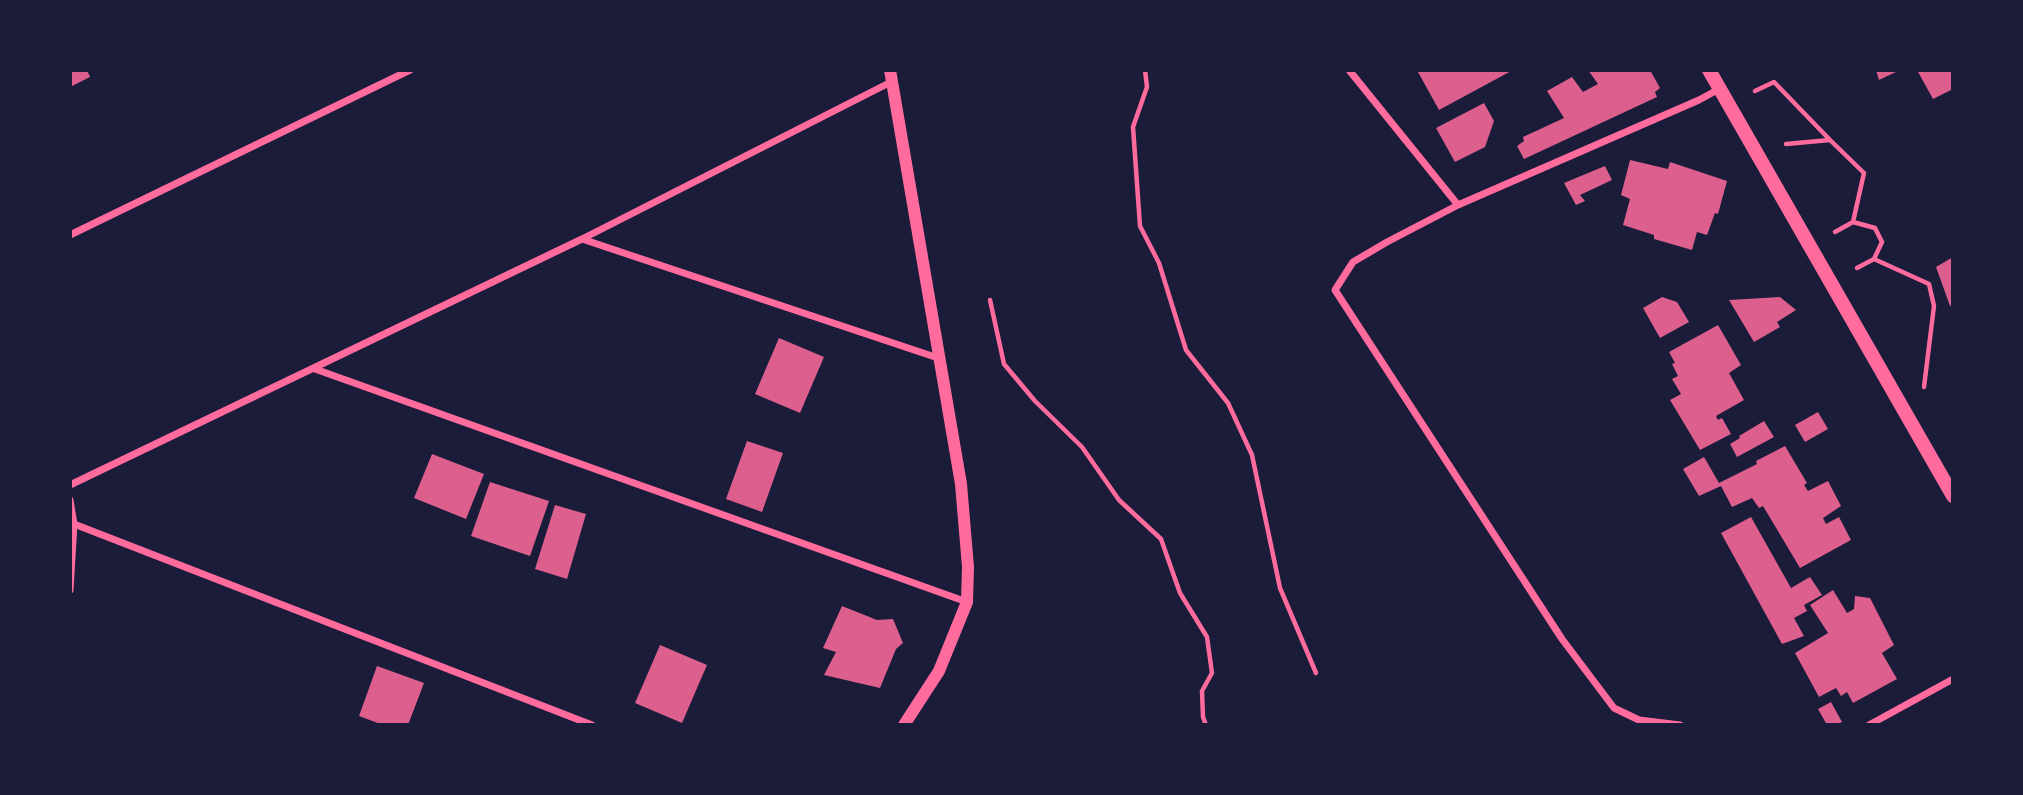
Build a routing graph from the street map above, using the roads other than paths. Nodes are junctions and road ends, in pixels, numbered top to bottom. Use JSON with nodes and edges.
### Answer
{"nodes":[{"id":1,"x":410,"y":70,"type":"edge"},
{"id":2,"x":1349,"y":70,"type":"edge"},
{"id":3,"x":1709,"y":70,"type":"edge"},
{"id":4,"x":891,"y":76,"type":"edge"},
{"id":5,"x":1720,"y":89,"type":"junction"},
{"id":6,"x":1458,"y":205,"type":"junction"},
{"id":7,"x":70,"y":235,"type":"edge"},
{"id":8,"x":582,"y":239,"type":"junction"},
{"id":9,"x":938,"y":358,"type":"junction"},
{"id":10,"x":316,"y":369,"type":"junction"},
{"id":11,"x":70,"y":485,"type":"edge"},
{"id":12,"x":1953,"y":496,"type":"edge"},
{"id":13,"x":70,"y":500,"type":"edge"},
{"id":14,"x":74,"y":524,"type":"junction"},
{"id":15,"x":70,"y":590,"type":"edge"},
{"id":16,"x":967,"y":602,"type":"junction"},
{"id":17,"x":1953,"y":679,"type":"edge"},
{"id":18,"x":592,"y":725,"type":"edge"},
{"id":19,"x":904,"y":725,"type":"edge"},
{"id":20,"x":1680,"y":725,"type":"edge"},
{"id":21,"x":1869,"y":725,"type":"edge"}],
"edges":[{"from":1,"to":7,"type":"street"},
{"from":2,"to":6,"type":"street"},
{"from":3,"to":5,"type":"main road"},
{"from":4,"to":8,"type":"street"},
{"from":4,"to":9,"type":"street"},
{"from":5,"to":6,"type":"street"},
{"from":5,"to":12,"type":"main road"},
{"from":6,"to":20,"type":"street"},
{"from":8,"to":9,"type":"street"},
{"from":8,"to":10,"type":"street"},
{"from":9,"to":16,"type":"street"},
{"from":10,"to":11,"type":"street"},
{"from":10,"to":16,"type":"street"},
{"from":13,"to":14,"type":"street"},
{"from":14,"to":15,"type":"street"},
{"from":14,"to":18,"type":"street"},
{"from":16,"to":19,"type":"street"},
{"from":17,"to":21,"type":"street"}]}
